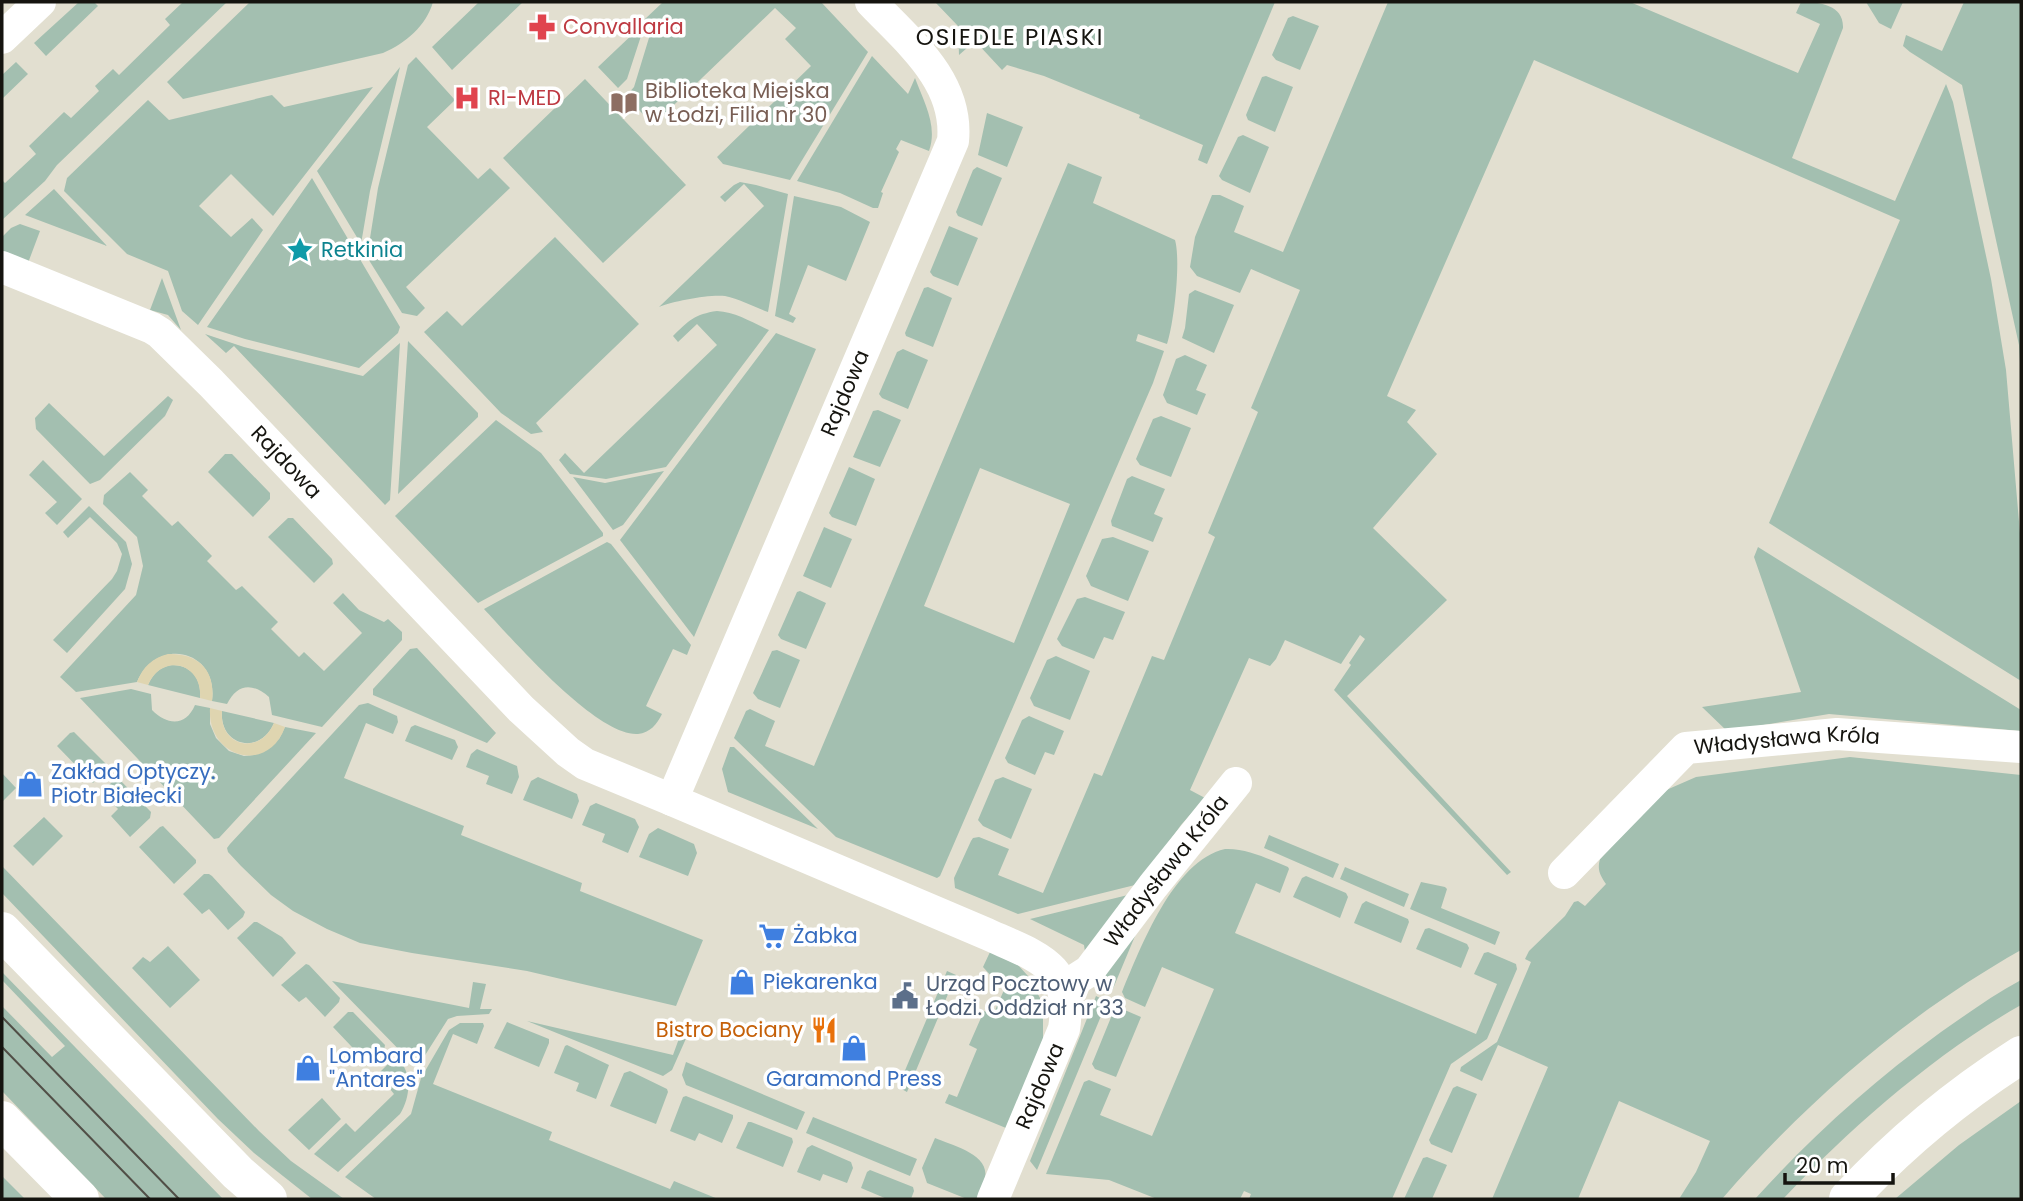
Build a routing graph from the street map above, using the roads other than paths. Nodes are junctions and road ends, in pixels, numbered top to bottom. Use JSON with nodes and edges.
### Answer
{"nodes":[{"id":1,"x":40,"y":2,"type":"edge"},
{"id":2,"x":871,"y":2,"type":"edge"},
{"id":3,"x":2,"y":38,"type":"edge"},
{"id":4,"x":2,"y":267,"type":"edge"},
{"id":5,"x":2021,"y":747,"type":"edge"},
{"id":6,"x":1236,"y":783,"type":"dead end"},
{"id":7,"x":672,"y":800,"type":"junction"},
{"id":8,"x":1564,"y":873,"type":"dead end"},
{"id":9,"x":2,"y":931,"type":"edge"},
{"id":10,"x":1064,"y":987,"type":"junction"},
{"id":11,"x":2021,"y":1055,"type":"edge"},
{"id":12,"x":2,"y":1120,"type":"edge"},
{"id":13,"x":80,"y":1199,"type":"edge"},
{"id":14,"x":268,"y":1199,"type":"edge"},
{"id":15,"x":993,"y":1199,"type":"edge"},
{"id":16,"x":1848,"y":1199,"type":"edge"}],
"edges":[{"from":1,"to":3,"type":"street"},
{"from":2,"to":7,"type":"street","name":"Rajdowa"},
{"from":4,"to":7,"type":"street","name":"Rajdowa"},
{"from":5,"to":8,"type":"street","name":"Władysława Króla"},
{"from":6,"to":10,"type":"street","name":"Władysława Króla"},
{"from":7,"to":10,"type":"street","name":"Rajdowa"},
{"from":9,"to":14,"type":"street"},
{"from":10,"to":15,"type":"street","name":"Rajdowa"},
{"from":11,"to":16,"type":"street"},
{"from":12,"to":13,"type":"street"}]}
